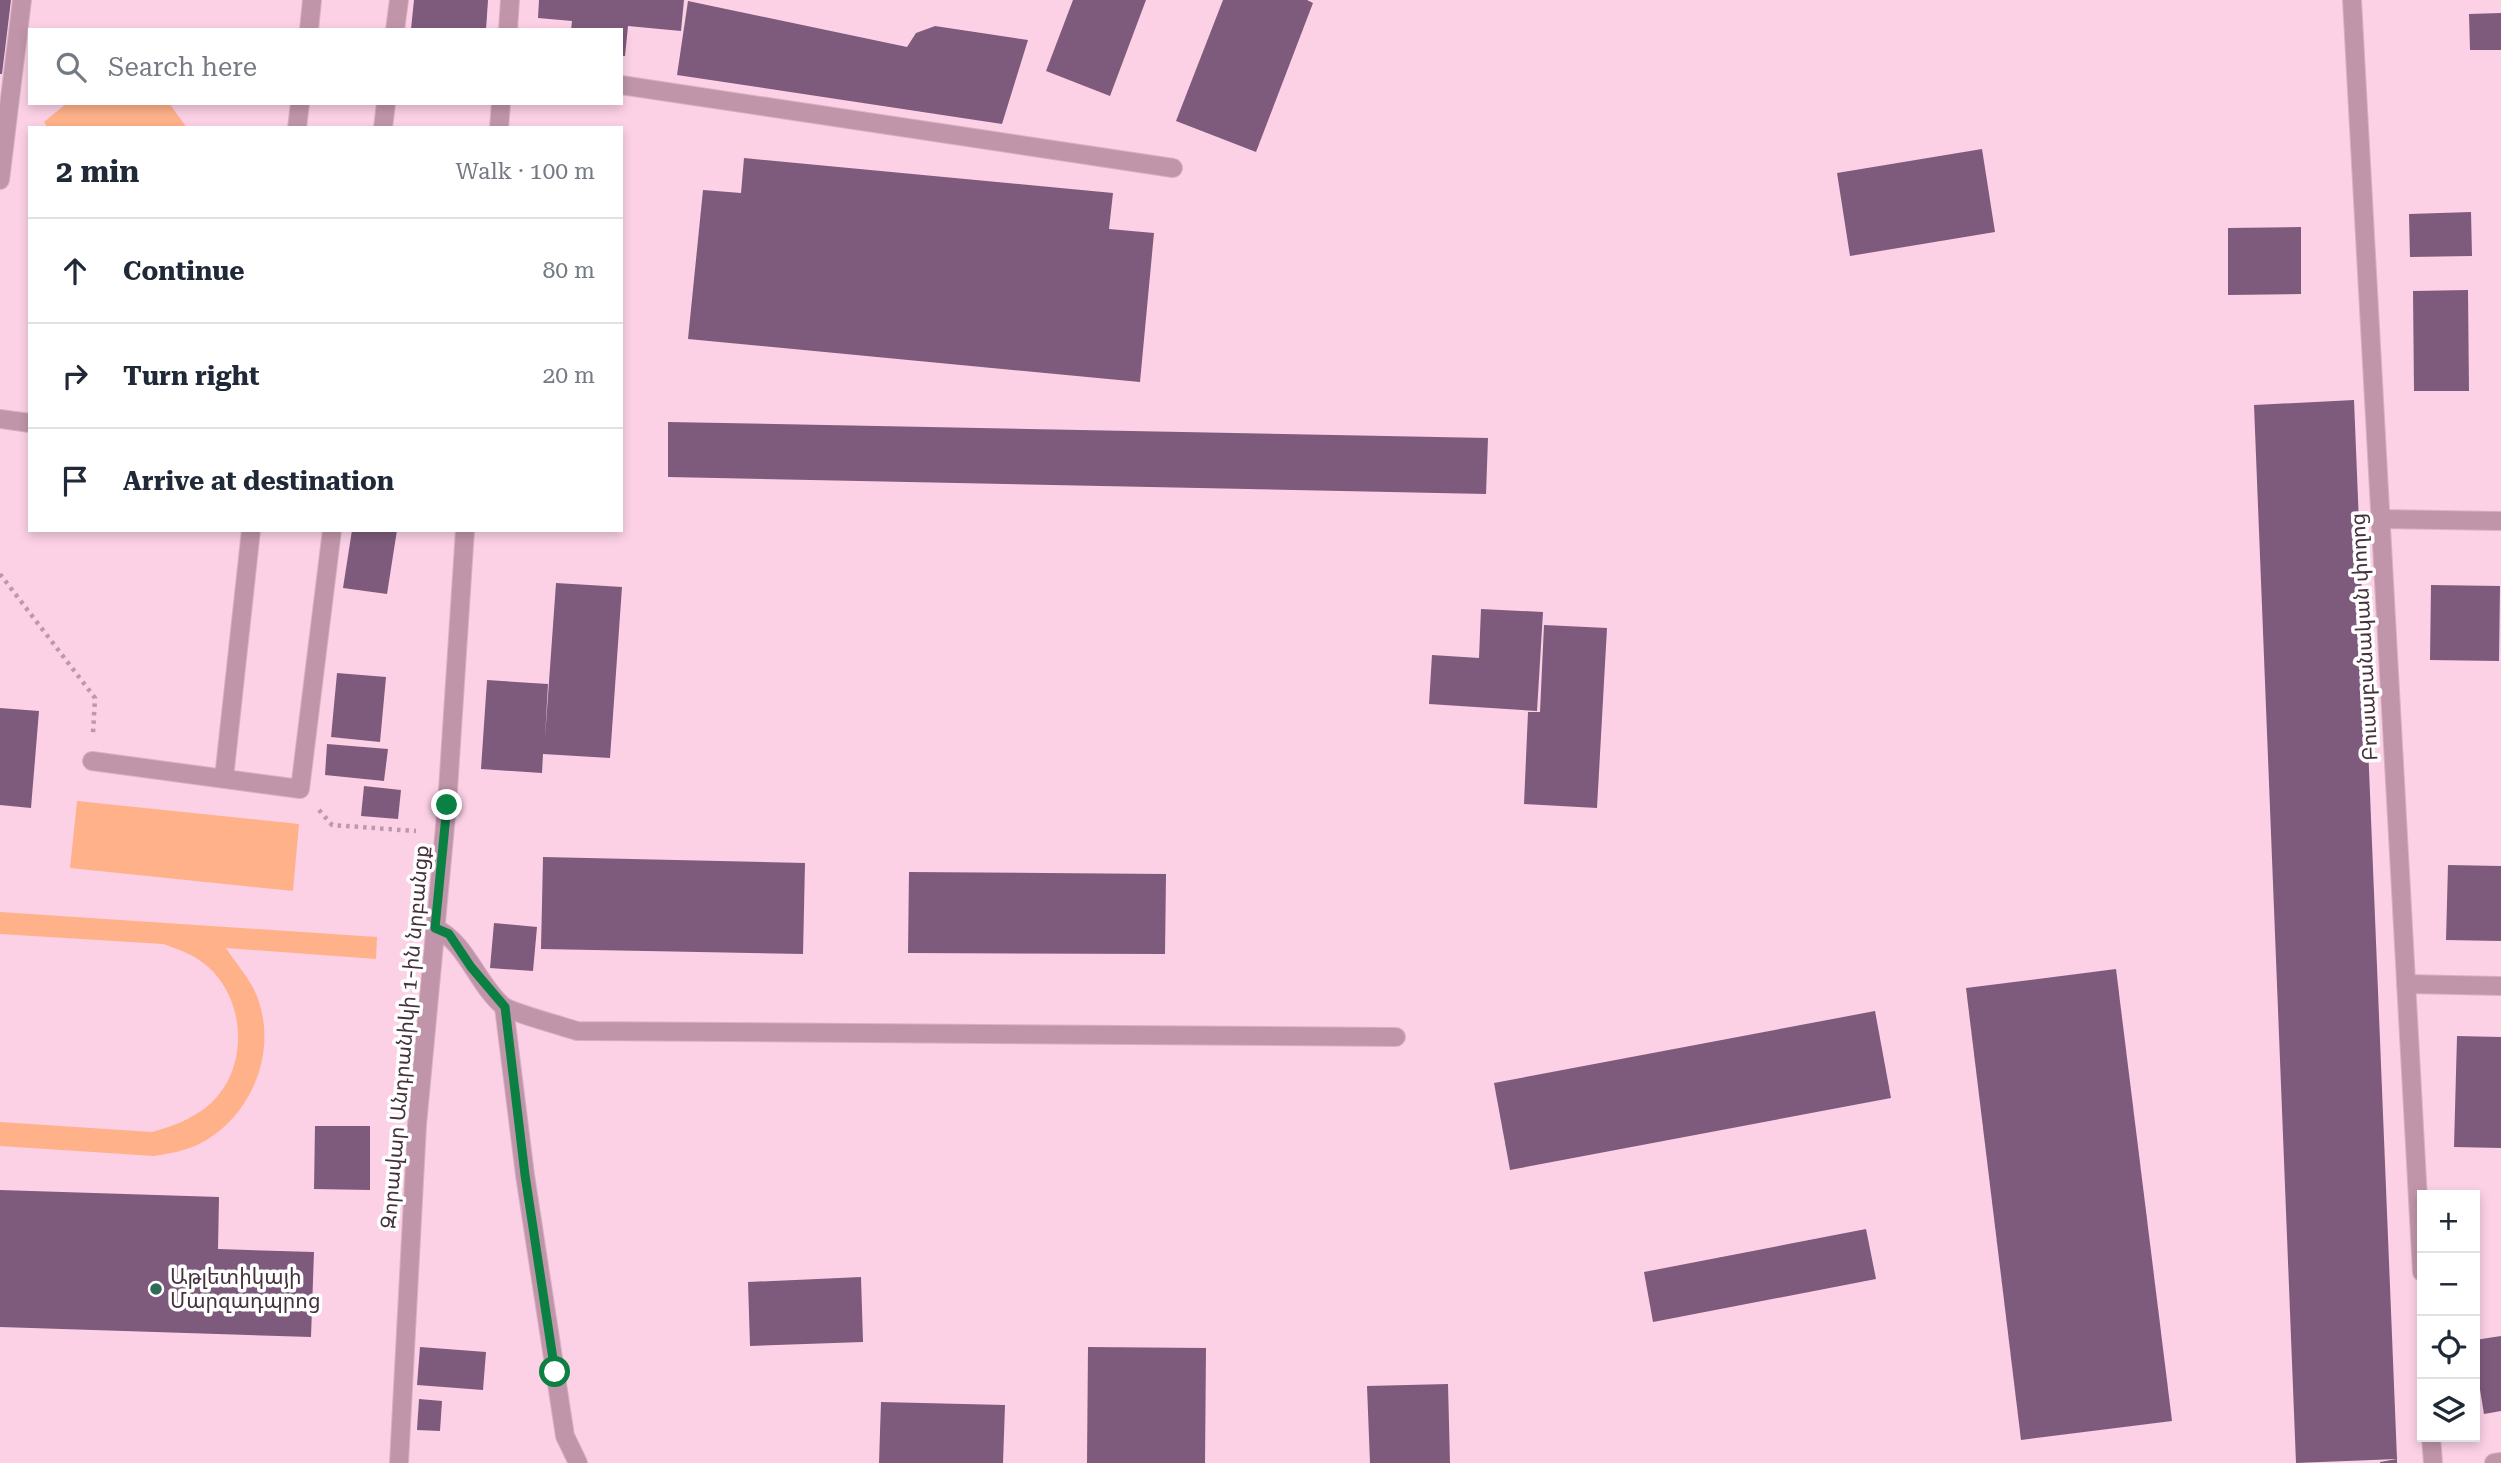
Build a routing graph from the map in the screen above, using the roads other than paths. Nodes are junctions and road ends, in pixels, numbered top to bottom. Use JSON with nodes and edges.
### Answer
{"nodes":[{"id":1,"x":22,"y":0,"type":"edge"},
{"id":2,"x":312,"y":0,"type":"edge"},
{"id":3,"x":399,"y":0,"type":"edge"},
{"id":4,"x":510,"y":0,"type":"edge"},
{"id":5,"x":2352,"y":0,"type":"edge"},
{"id":6,"x":309,"y":28,"type":"edge"},
{"id":7,"x":395,"y":28,"type":"edge"},
{"id":8,"x":508,"y":28,"type":"edge"},
{"id":9,"x":623,"y":85,"type":"edge"},
{"id":10,"x":300,"y":105,"type":"edge"},
{"id":11,"x":386,"y":105,"type":"edge"},
{"id":12,"x":501,"y":105,"type":"edge"},
{"id":13,"x":298,"y":126,"type":"edge"},
{"id":14,"x":383,"y":126,"type":"edge"},
{"id":15,"x":499,"y":126,"type":"edge"},
{"id":16,"x":1173,"y":168,"type":"dead end"},
{"id":17,"x":0,"y":180,"type":"edge"},
{"id":18,"x":0,"y":419,"type":"edge"},
{"id":19,"x":28,"y":423,"type":"edge"},
{"id":20,"x":2381,"y":519,"type":"junction"},
{"id":21,"x":2501,"y":521,"type":"edge"},
{"id":22,"x":251,"y":532,"type":"edge"},
{"id":23,"x":332,"y":532,"type":"edge"},
{"id":24,"x":465,"y":532,"type":"edge"},
{"id":25,"x":92,"y":761,"type":"road end"},
{"id":26,"x":223,"y":778,"type":"junction"},
{"id":27,"x":435,"y":928,"type":"junction"},
{"id":28,"x":2406,"y":984,"type":"junction"},
{"id":29,"x":2501,"y":986,"type":"edge"},
{"id":30,"x":505,"y":1007,"type":"junction"},
{"id":31,"x":1396,"y":1037,"type":"dead end"},
{"id":32,"x":2421,"y":1253,"type":"edge"},
{"id":33,"x":2431,"y":1442,"type":"edge"},
{"id":34,"x":2501,"y":1462,"type":"edge"},
{"id":35,"x":399,"y":1463,"type":"edge"},
{"id":36,"x":578,"y":1463,"type":"edge"},
{"id":37,"x":2433,"y":1463,"type":"edge"},
{"id":38,"x":2494,"y":1463,"type":"edge"}],
"edges":[{"from":1,"to":17,"type":"street"},
{"from":2,"to":6,"type":"street"},
{"from":3,"to":7,"type":"street"},
{"from":4,"to":8,"type":"street"},
{"from":5,"to":20,"type":"street","name":"Բուսաբանական փողոց"},
{"from":9,"to":16,"type":"street"},
{"from":10,"to":13,"type":"street"},
{"from":11,"to":14,"type":"street"},
{"from":12,"to":15,"type":"street"},
{"from":18,"to":19,"type":"street"},
{"from":20,"to":21,"type":"street"},
{"from":20,"to":28,"type":"street","name":"Բուսաբանական փողոց"},
{"from":22,"to":26,"type":"street"},
{"from":23,"to":26,"type":"street"},
{"from":24,"to":27,"type":"street","name":"Զորավար Անդրանիկի 1-ին նրբանցք"},
{"from":25,"to":26,"type":"street"},
{"from":27,"to":30,"type":"street"},
{"from":27,"to":35,"type":"street","name":"Զորավար Անդրանիկի 1-ին նրբանցք"},
{"from":28,"to":29,"type":"street"},
{"from":28,"to":32,"type":"street","name":"Բուսաբանական փողոց"},
{"from":30,"to":31,"type":"street"},
{"from":30,"to":36,"type":"street"},
{"from":33,"to":37,"type":"street"},
{"from":34,"to":38,"type":"street"}]}
